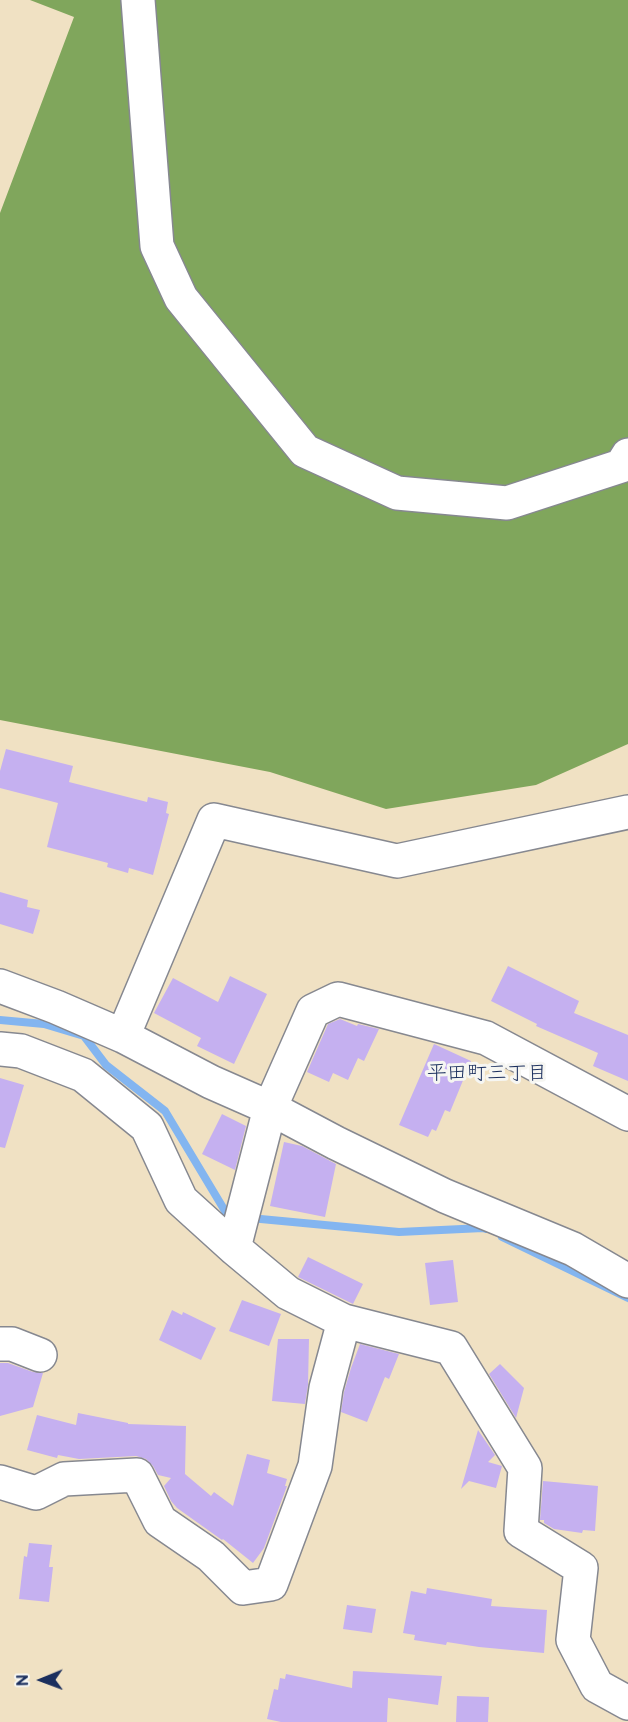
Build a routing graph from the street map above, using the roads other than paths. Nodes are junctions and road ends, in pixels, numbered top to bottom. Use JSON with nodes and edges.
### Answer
{"nodes":[{"id":1,"x":138,"y":0,"type":"edge"},
{"id":2,"x":628,"y":455,"type":"edge"},
{"id":3,"x":628,"y":812,"type":"edge"},
{"id":4,"x":0,"y":986,"type":"edge"},
{"id":5,"x":123,"y":1036,"type":"junction"},
{"id":6,"x":0,"y":1049,"type":"edge"},
{"id":7,"x":270,"y":1108,"type":"junction"},
{"id":8,"x":627,"y":1112,"type":"edge"},
{"id":9,"x":239,"y":1228,"type":"junction"},
{"id":10,"x":628,"y":1281,"type":"edge"},
{"id":11,"x":344,"y":1321,"type":"junction"},
{"id":12,"x":0,"y":1344,"type":"edge"},
{"id":13,"x":40,"y":1355,"type":"dead end"},
{"id":14,"x":0,"y":1482,"type":"edge"},
{"id":15,"x":628,"y":1703,"type":"edge"}],
"edges":[{"from":1,"to":2,"type":"street"},
{"from":3,"to":5,"type":"street"},
{"from":4,"to":5,"type":"street"},
{"from":5,"to":7,"type":"street"},
{"from":6,"to":9,"type":"street"},
{"from":7,"to":8,"type":"street"},
{"from":7,"to":9,"type":"street"},
{"from":7,"to":10,"type":"street"},
{"from":9,"to":11,"type":"street"},
{"from":11,"to":14,"type":"street"},
{"from":11,"to":15,"type":"street"},
{"from":12,"to":13,"type":"street"}]}
